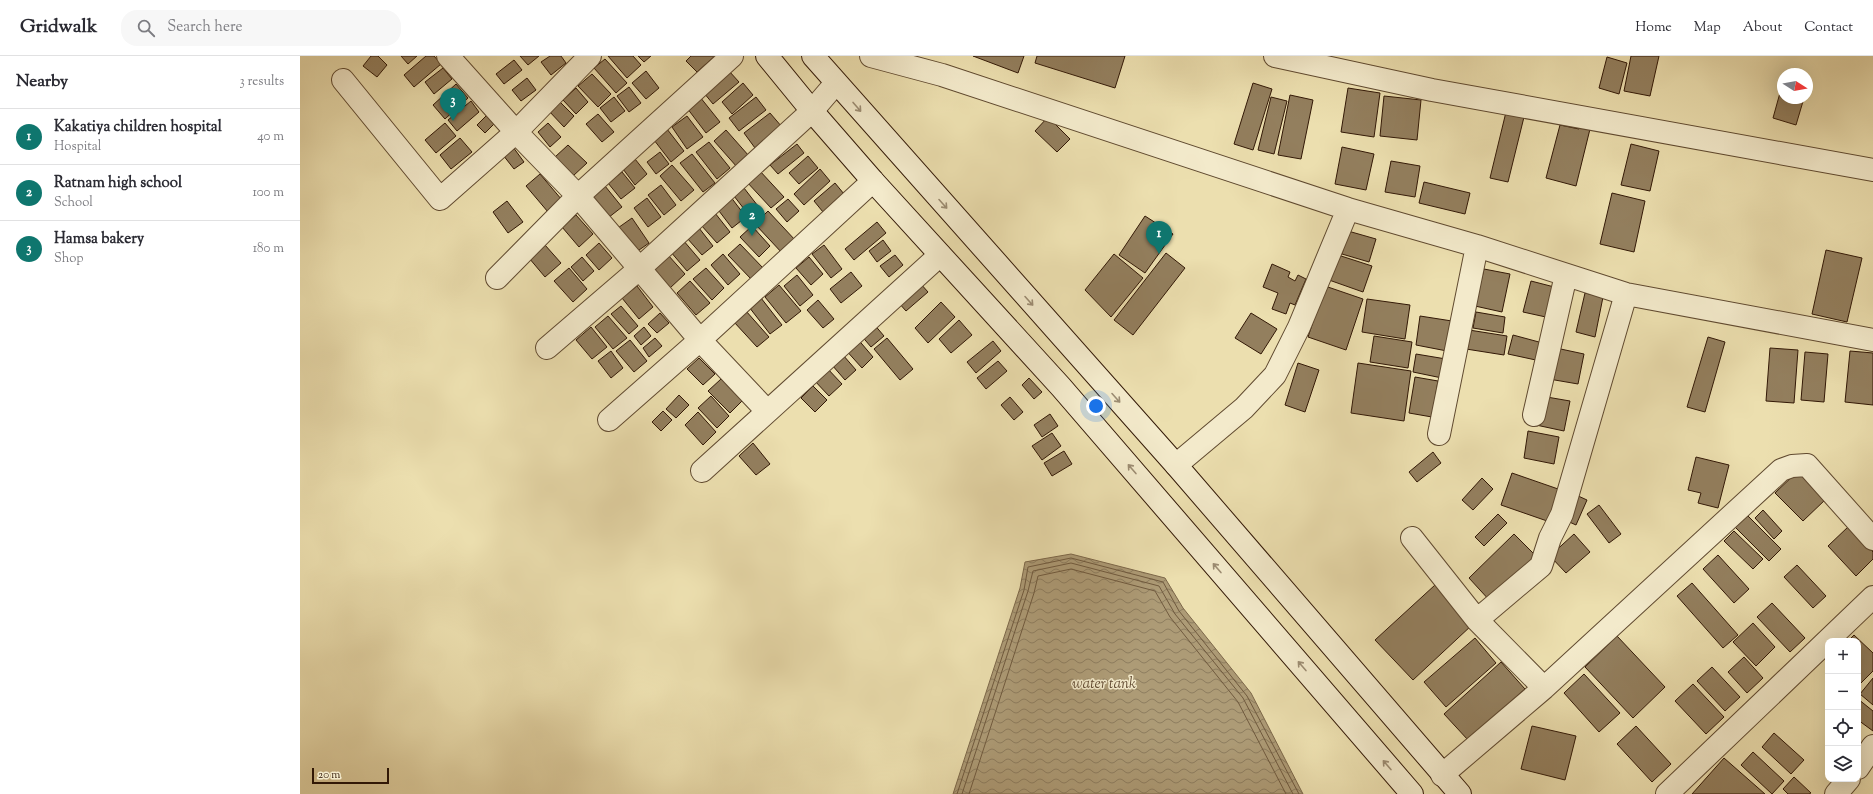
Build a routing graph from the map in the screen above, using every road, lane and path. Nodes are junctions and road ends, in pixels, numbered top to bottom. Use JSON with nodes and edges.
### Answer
{"nodes":[{"id":1,"x":448,"y":56,"type":"edge"},
{"id":2,"x":732,"y":56,"type":"edge"},
{"id":3,"x":767,"y":56,"type":"edge"},
{"id":4,"x":813,"y":56,"type":"edge"},
{"id":5,"x":871,"y":56,"type":"edge"},
{"id":6,"x":1275,"y":56,"type":"edge"},
{"id":7,"x":582,"y":58,"type":"edge"},
{"id":8,"x":343,"y":80,"type":"dead end"},
{"id":9,"x":836,"y":83,"type":"junction"},
{"id":10,"x":812,"y":111,"type":"junction"},
{"id":11,"x":516,"y":132,"type":"junction"},
{"id":12,"x":1873,"y":170,"type":"edge"},
{"id":13,"x":873,"y":181,"type":"junction"},
{"id":14,"x":578,"y":196,"type":"junction"},
{"id":15,"x":1348,"y":209,"type":"junction"},
{"id":16,"x":1477,"y":246,"type":"junction"},
{"id":17,"x":940,"y":255,"type":"junction"},
{"id":18,"x":639,"y":269,"type":"junction"},
{"id":19,"x":1566,"y":275,"type":"junction"},
{"id":20,"x":497,"y":278,"type":"dead end"},
{"id":21,"x":1626,"y":294,"type":"junction"},
{"id":22,"x":700,"y":340,"type":"junction"},
{"id":23,"x":1873,"y":340,"type":"edge"},
{"id":24,"x":546,"y":348,"type":"dead end"},
{"id":25,"x":767,"y":412,"type":"junction"},
{"id":26,"x":1534,"y":415,"type":"dead end"},
{"id":27,"x":609,"y":420,"type":"dead end"},
{"id":28,"x":1439,"y":434,"type":"dead end"},
{"id":29,"x":1176,"y":465,"type":"junction"},
{"id":30,"x":702,"y":471,"type":"dead end"},
{"id":31,"x":1412,"y":538,"type":"dead end"},
{"id":32,"x":1873,"y":539,"type":"edge"},
{"id":33,"x":1873,"y":597,"type":"edge"},
{"id":34,"x":1477,"y":620,"type":"junction"},
{"id":35,"x":1544,"y":688,"type":"junction"},
{"id":36,"x":1873,"y":746,"type":"edge"},
{"id":37,"x":1861,"y":764,"type":"edge"},
{"id":38,"x":1442,"y":775,"type":"junction"},
{"id":39,"x":1846,"y":782,"type":"edge"},
{"id":40,"x":1412,"y":794,"type":"edge"},
{"id":41,"x":1460,"y":794,"type":"edge"},
{"id":42,"x":1667,"y":794,"type":"edge"},
{"id":43,"x":1836,"y":794,"type":"edge"}],
"edges":[{"from":1,"to":11,"type":"street"},
{"from":2,"to":14,"type":"street"},
{"from":3,"to":10,"type":"street"},
{"from":4,"to":9,"type":"street"},
{"from":5,"to":15,"type":"street"},
{"from":6,"to":12,"type":"street"},
{"from":7,"to":11,"type":"street"},
{"from":8,"to":11,"type":"street"},
{"from":9,"to":10,"type":"street"},
{"from":9,"to":29,"type":"street","one_way":true},
{"from":10,"to":13,"type":"street"},
{"from":10,"to":18,"type":"street"},
{"from":11,"to":14,"type":"street"},
{"from":13,"to":17,"type":"street"},
{"from":13,"to":22,"type":"street"},
{"from":14,"to":18,"type":"street"},
{"from":14,"to":20,"type":"street"},
{"from":15,"to":16,"type":"street"},
{"from":15,"to":29,"type":"street"},
{"from":16,"to":19,"type":"street"},
{"from":16,"to":28,"type":"street"},
{"from":17,"to":25,"type":"street"},
{"from":40,"to":17,"type":"street","one_way":true},
{"from":18,"to":22,"type":"street"},
{"from":18,"to":24,"type":"street"},
{"from":19,"to":21,"type":"street"},
{"from":19,"to":26,"type":"street"},
{"from":21,"to":23,"type":"street"},
{"from":21,"to":34,"type":"street"},
{"from":22,"to":25,"type":"street"},
{"from":22,"to":27,"type":"street"},
{"from":25,"to":30,"type":"street"},
{"from":29,"to":38,"type":"street"},
{"from":31,"to":34,"type":"street"},
{"from":32,"to":35,"type":"street"},
{"from":33,"to":42,"type":"street"},
{"from":34,"to":35,"type":"street"},
{"from":35,"to":38,"type":"street"},
{"from":36,"to":37,"type":"street"},
{"from":38,"to":41,"type":"street"},
{"from":39,"to":43,"type":"street"}]}
